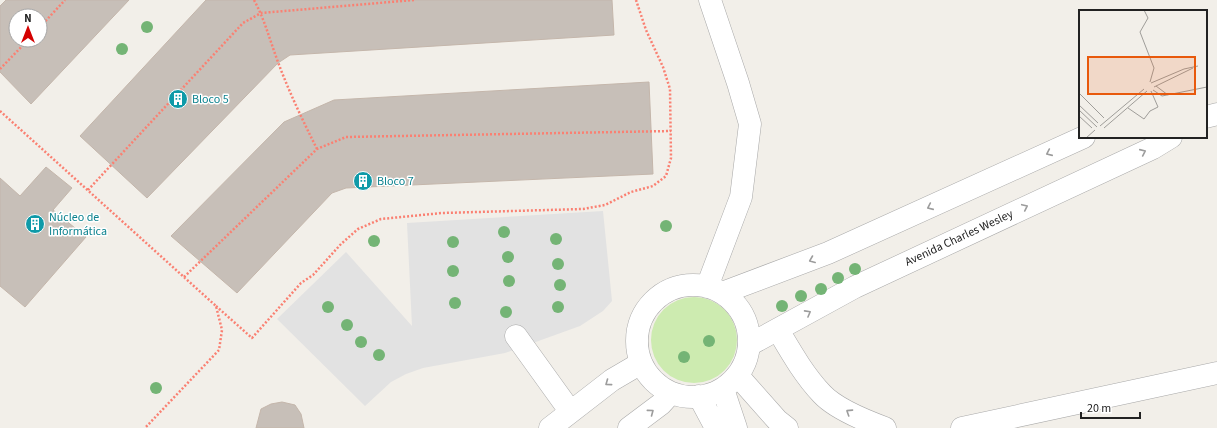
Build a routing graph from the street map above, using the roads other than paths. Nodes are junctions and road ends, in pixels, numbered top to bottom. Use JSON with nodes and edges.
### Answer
{"nodes":[{"id":1,"x":710,"y":0,"type":"edge"},
{"id":2,"x":1217,"y":114,"type":"edge"},
{"id":3,"x":1207,"y":117,"type":"edge"},
{"id":4,"x":1082,"y":138,"type":"edge"},
{"id":5,"x":1169,"y":138,"type":"edge"},
{"id":6,"x":714,"y":290,"type":"junction"},
{"id":7,"x":778,"y":330,"type":"junction"},
{"id":8,"x":516,"y":336,"type":"dead end"},
{"id":9,"x":749,"y":346,"type":"junction"},
{"id":10,"x":641,"y":363,"type":"junction"},
{"id":11,"x":1217,"y":373,"type":"edge"},
{"id":12,"x":731,"y":382,"type":"junction"},
{"id":13,"x":670,"y":394,"type":"junction"},
{"id":14,"x":700,"y":396,"type":"junction"},
{"id":15,"x":570,"y":411,"type":"junction"},
{"id":16,"x":550,"y":428,"type":"edge"},
{"id":17,"x":629,"y":428,"type":"edge"},
{"id":18,"x":716,"y":428,"type":"edge"},
{"id":19,"x":736,"y":428,"type":"edge"},
{"id":20,"x":787,"y":428,"type":"edge"},
{"id":21,"x":885,"y":428,"type":"edge"},
{"id":22,"x":962,"y":428,"type":"edge"}],
"edges":[{"from":1,"to":6,"type":"street"},
{"from":2,"to":3,"type":"street"},
{"from":4,"to":6,"type":"street","one_way":true},
{"from":7,"to":5,"type":"street","name":"Avenida Charles Wesley","one_way":true},
{"from":6,"to":9,"type":"street"},
{"from":6,"to":10,"type":"street"},
{"from":7,"to":9,"type":"street","name":"Avenida Charles Wesley"},
{"from":21,"to":7,"type":"street","one_way":true},
{"from":8,"to":15,"type":"street"},
{"from":9,"to":12,"type":"street"},
{"from":10,"to":13,"type":"street"},
{"from":10,"to":15,"type":"street","one_way":true},
{"from":11,"to":22,"type":"street"},
{"from":12,"to":14,"type":"street"},
{"from":12,"to":19,"type":"street"},
{"from":12,"to":20,"type":"street"},
{"from":13,"to":14,"type":"street"},
{"from":17,"to":13,"type":"street","one_way":true},
{"from":14,"to":18,"type":"street"},
{"from":15,"to":16,"type":"street"}]}
